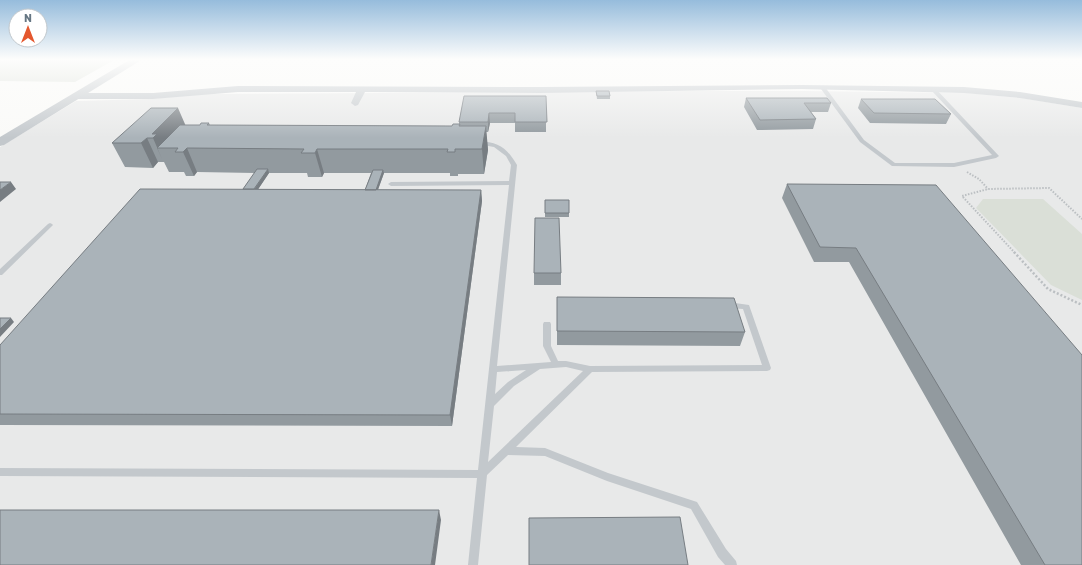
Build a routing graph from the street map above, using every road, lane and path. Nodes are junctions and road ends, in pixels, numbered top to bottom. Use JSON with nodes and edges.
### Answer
{"nodes":[{"id":1,"x":93,"y":85,"type":"edge"},
{"id":2,"x":823,"y":88,"type":"junction"},
{"id":3,"x":362,"y":89,"type":"junction"},
{"id":4,"x":933,"y":90,"type":"junction"},
{"id":5,"x":75,"y":96,"type":"junction"},
{"id":6,"x":355,"y":100,"type":"dead end"},
{"id":7,"x":1082,"y":105,"type":"edge"},
{"id":8,"x":0,"y":142,"type":"edge"},
{"id":9,"x":475,"y":143,"type":"edge"},
{"id":10,"x":954,"y":165,"type":"junction"},
{"id":11,"x":512,"y":183,"type":"junction"},
{"id":12,"x":391,"y":184,"type":"dead end"},
{"id":13,"x":988,"y":189,"type":"junction"},
{"id":14,"x":1082,"y":219,"type":"edge"},
{"id":15,"x":50,"y":225,"type":"dead end"},
{"id":16,"x":0,"y":273,"type":"edge"},
{"id":17,"x":716,"y":304,"type":"edge"},
{"id":18,"x":1082,"y":305,"type":"edge"},
{"id":19,"x":547,"y":324,"type":"dead end"},
{"id":20,"x":556,"y":365,"type":"junction"},
{"id":21,"x":539,"y":366,"type":"junction"},
{"id":22,"x":590,"y":368,"type":"junction"},
{"id":23,"x":493,"y":369,"type":"junction"},
{"id":24,"x":489,"y":405,"type":"junction"},
{"id":25,"x":505,"y":451,"type":"junction"},
{"id":26,"x":0,"y":472,"type":"edge"},
{"id":27,"x":482,"y":474,"type":"junction"},
{"id":28,"x":473,"y":565,"type":"edge"},
{"id":29,"x":732,"y":565,"type":"edge"}],
"edges":[{"from":1,"to":5,"type":"street"},
{"from":2,"to":3,"type":"street"},
{"from":2,"to":4,"type":"street"},
{"from":2,"to":10,"type":"lane"},
{"from":3,"to":5,"type":"street"},
{"from":3,"to":6,"type":"street"},
{"from":4,"to":7,"type":"street"},
{"from":4,"to":10,"type":"lane"},
{"from":5,"to":8,"type":"street"},
{"from":9,"to":11,"type":"lane"},
{"from":10,"to":13,"type":"path"},
{"from":11,"to":12,"type":"lane"},
{"from":11,"to":23,"type":"lane"},
{"from":13,"to":14,"type":"path"},
{"from":13,"to":18,"type":"path"},
{"from":15,"to":16,"type":"lane"},
{"from":17,"to":22,"type":"lane"},
{"from":19,"to":20,"type":"lane"},
{"from":20,"to":21,"type":"lane"},
{"from":20,"to":22,"type":"lane"},
{"from":21,"to":23,"type":"lane"},
{"from":21,"to":24,"type":"lane"},
{"from":22,"to":25,"type":"lane"},
{"from":23,"to":24,"type":"lane"},
{"from":24,"to":27,"type":"lane"},
{"from":25,"to":27,"type":"lane"},
{"from":25,"to":29,"type":"lane"},
{"from":26,"to":27,"type":"lane"},
{"from":27,"to":28,"type":"lane"}]}
